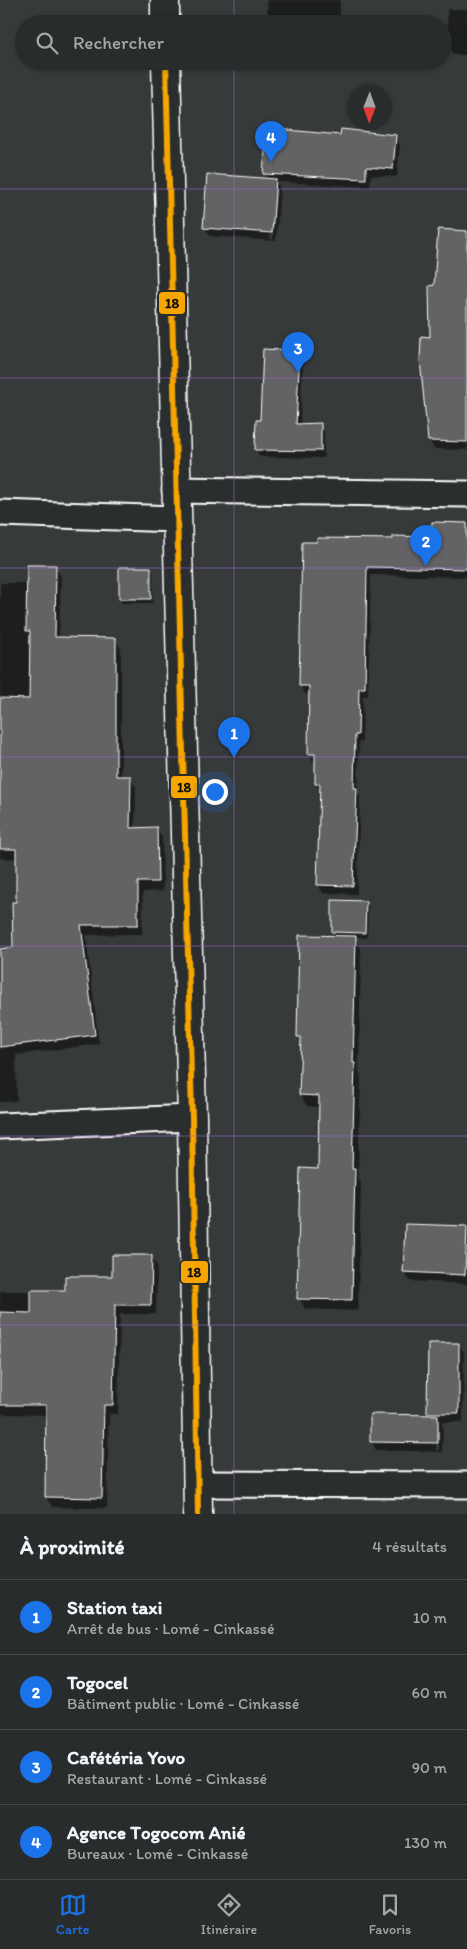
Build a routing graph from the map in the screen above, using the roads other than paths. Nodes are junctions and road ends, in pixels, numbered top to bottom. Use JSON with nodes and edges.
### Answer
{"nodes":[{"id":1,"x":165,"y":0,"type":"edge"},
{"id":2,"x":165,"y":15,"type":"edge"},
{"id":3,"x":166,"y":70,"type":"edge"},
{"id":4,"x":175,"y":490,"type":"junction"},
{"id":5,"x":467,"y":494,"type":"edge"},
{"id":6,"x":0,"y":513,"type":"edge"},
{"id":7,"x":176,"y":519,"type":"junction"},
{"id":8,"x":192,"y":1118,"type":"junction"},
{"id":9,"x":0,"y":1126,"type":"edge"},
{"id":10,"x":198,"y":1484,"type":"junction"},
{"id":11,"x":467,"y":1484,"type":"edge"},
{"id":12,"x":198,"y":1514,"type":"edge"}],
"edges":[{"from":1,"to":2,"type":"highway"},
{"from":3,"to":4,"type":"highway"},
{"from":4,"to":5,"type":"street"},
{"from":4,"to":7,"type":"highway"},
{"from":6,"to":7,"type":"street"},
{"from":7,"to":8,"type":"highway"},
{"from":8,"to":9,"type":"street"},
{"from":8,"to":10,"type":"highway"},
{"from":10,"to":11,"type":"street"},
{"from":10,"to":12,"type":"highway"}]}
